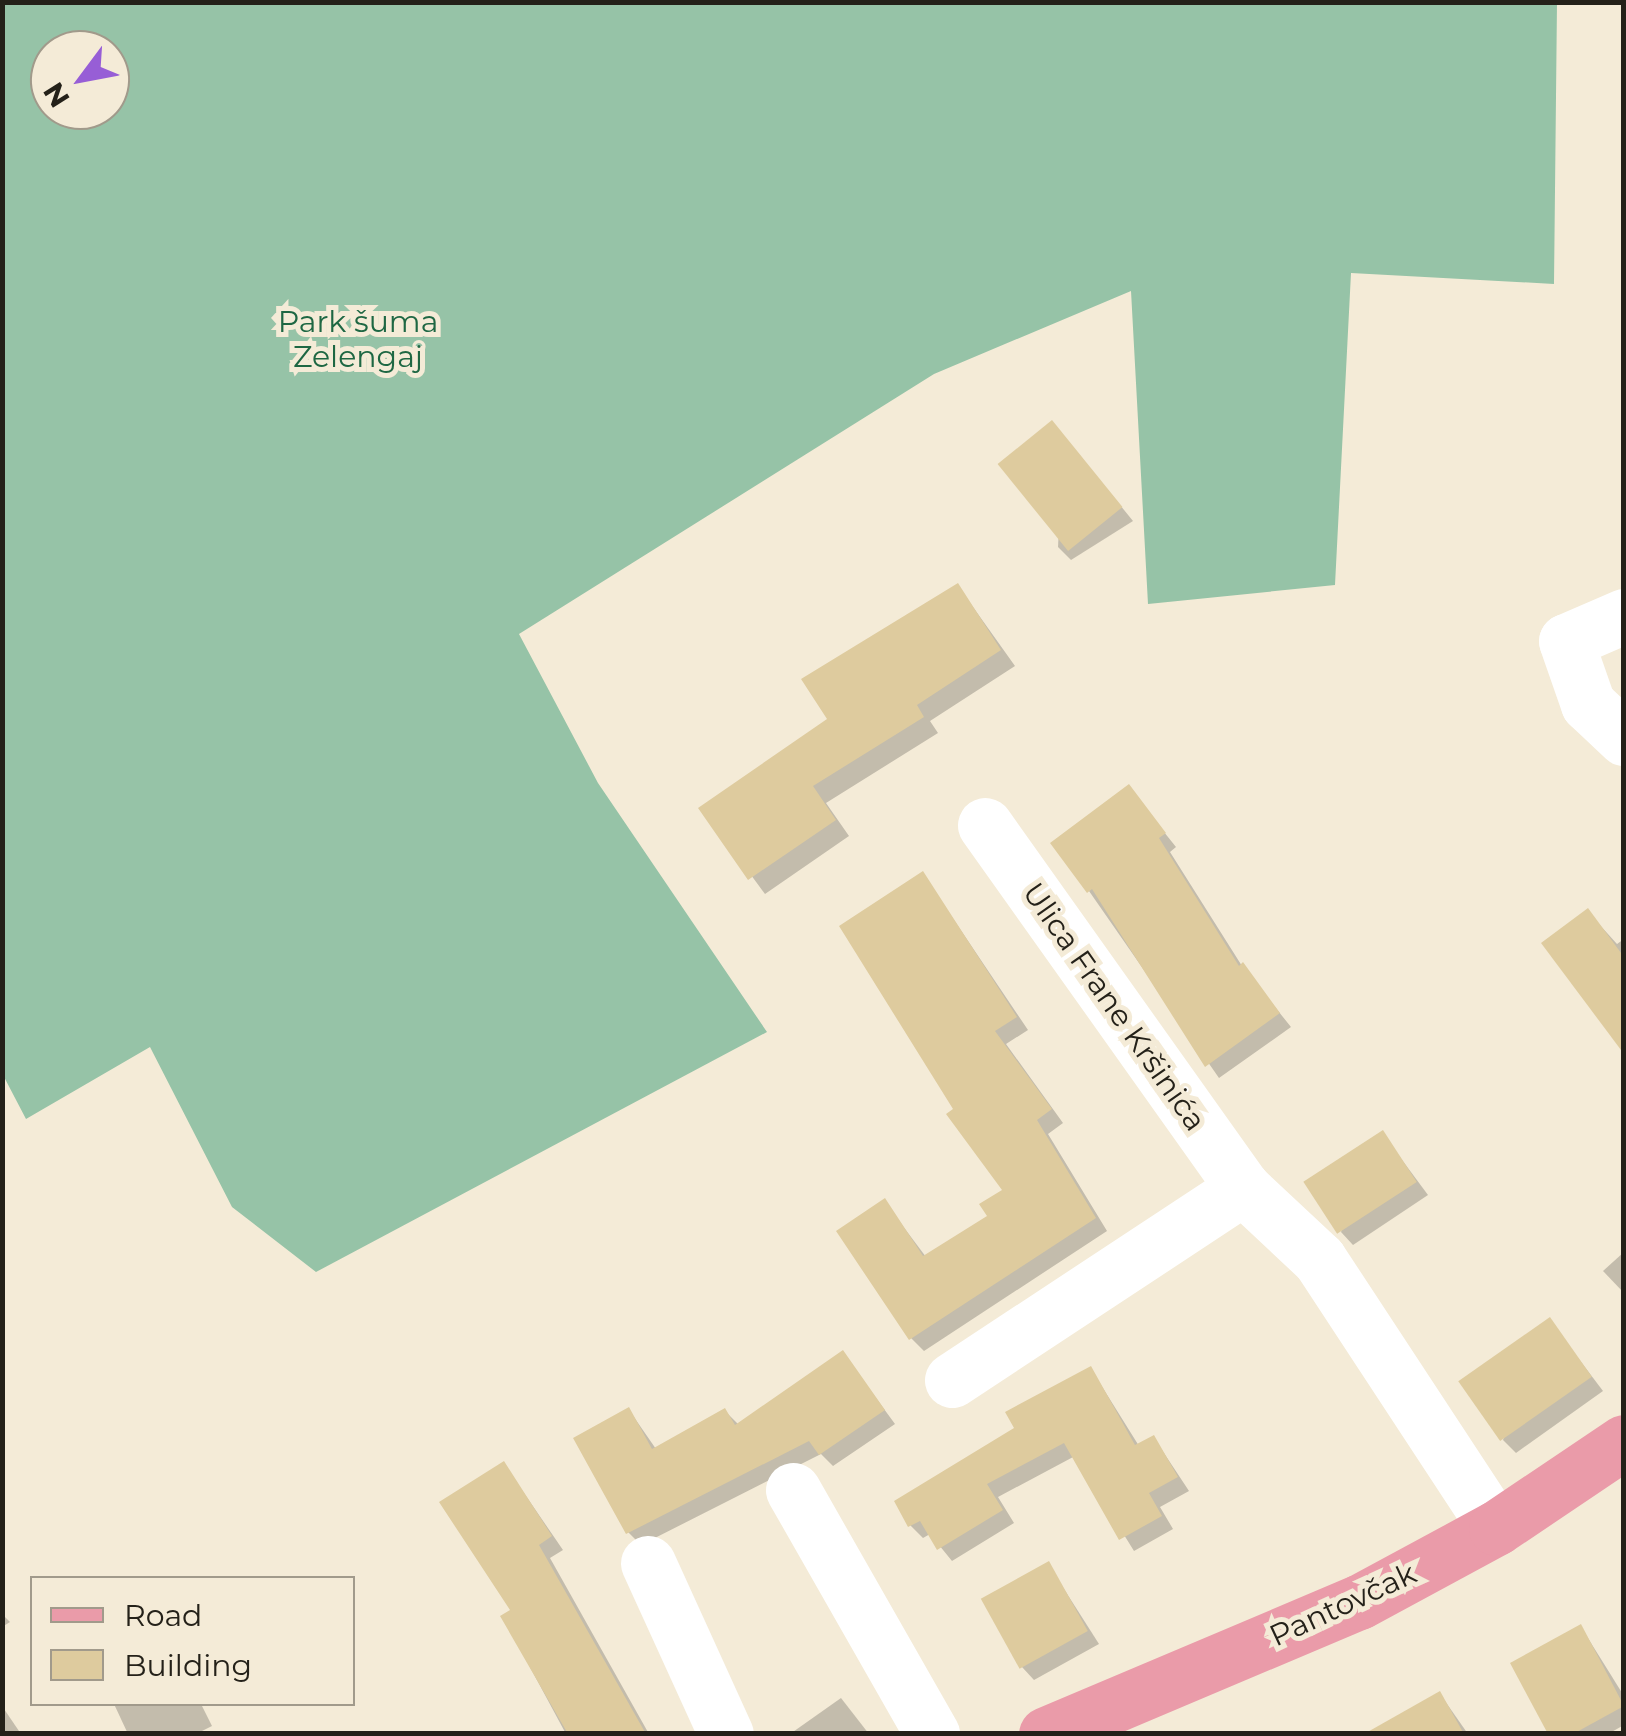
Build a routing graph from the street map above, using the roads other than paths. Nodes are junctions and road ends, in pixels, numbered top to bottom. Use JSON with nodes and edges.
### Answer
{"nodes":[{"id":1,"x":1624,"y":616,"type":"edge"},
{"id":2,"x":1624,"y":738,"type":"edge"},
{"id":3,"x":985,"y":825,"type":"dead end"},
{"id":4,"x":1244,"y":1188,"type":"junction"},
{"id":5,"x":952,"y":1380,"type":"dead end"},
{"id":6,"x":1624,"y":1442,"type":"edge"},
{"id":7,"x":793,"y":1490,"type":"dead end"},
{"id":8,"x":1496,"y":1528,"type":"junction"},
{"id":9,"x":648,"y":1563,"type":"dead end"},
{"id":10,"x":726,"y":1734,"type":"edge"},
{"id":11,"x":932,"y":1734,"type":"edge"},
{"id":12,"x":1046,"y":1734,"type":"edge"}],
"edges":[{"from":1,"to":2,"type":"street"},
{"from":3,"to":4,"type":"street","name":"Ulica Frane Kršinića"},
{"from":4,"to":5,"type":"street"},
{"from":4,"to":8,"type":"street","name":"Ulica Frane Kršinića"},
{"from":6,"to":8,"type":"main road","name":"Pantovčak"},
{"from":7,"to":11,"type":"street"},
{"from":8,"to":12,"type":"main road","name":"Pantovčak"},
{"from":9,"to":10,"type":"street"}]}
